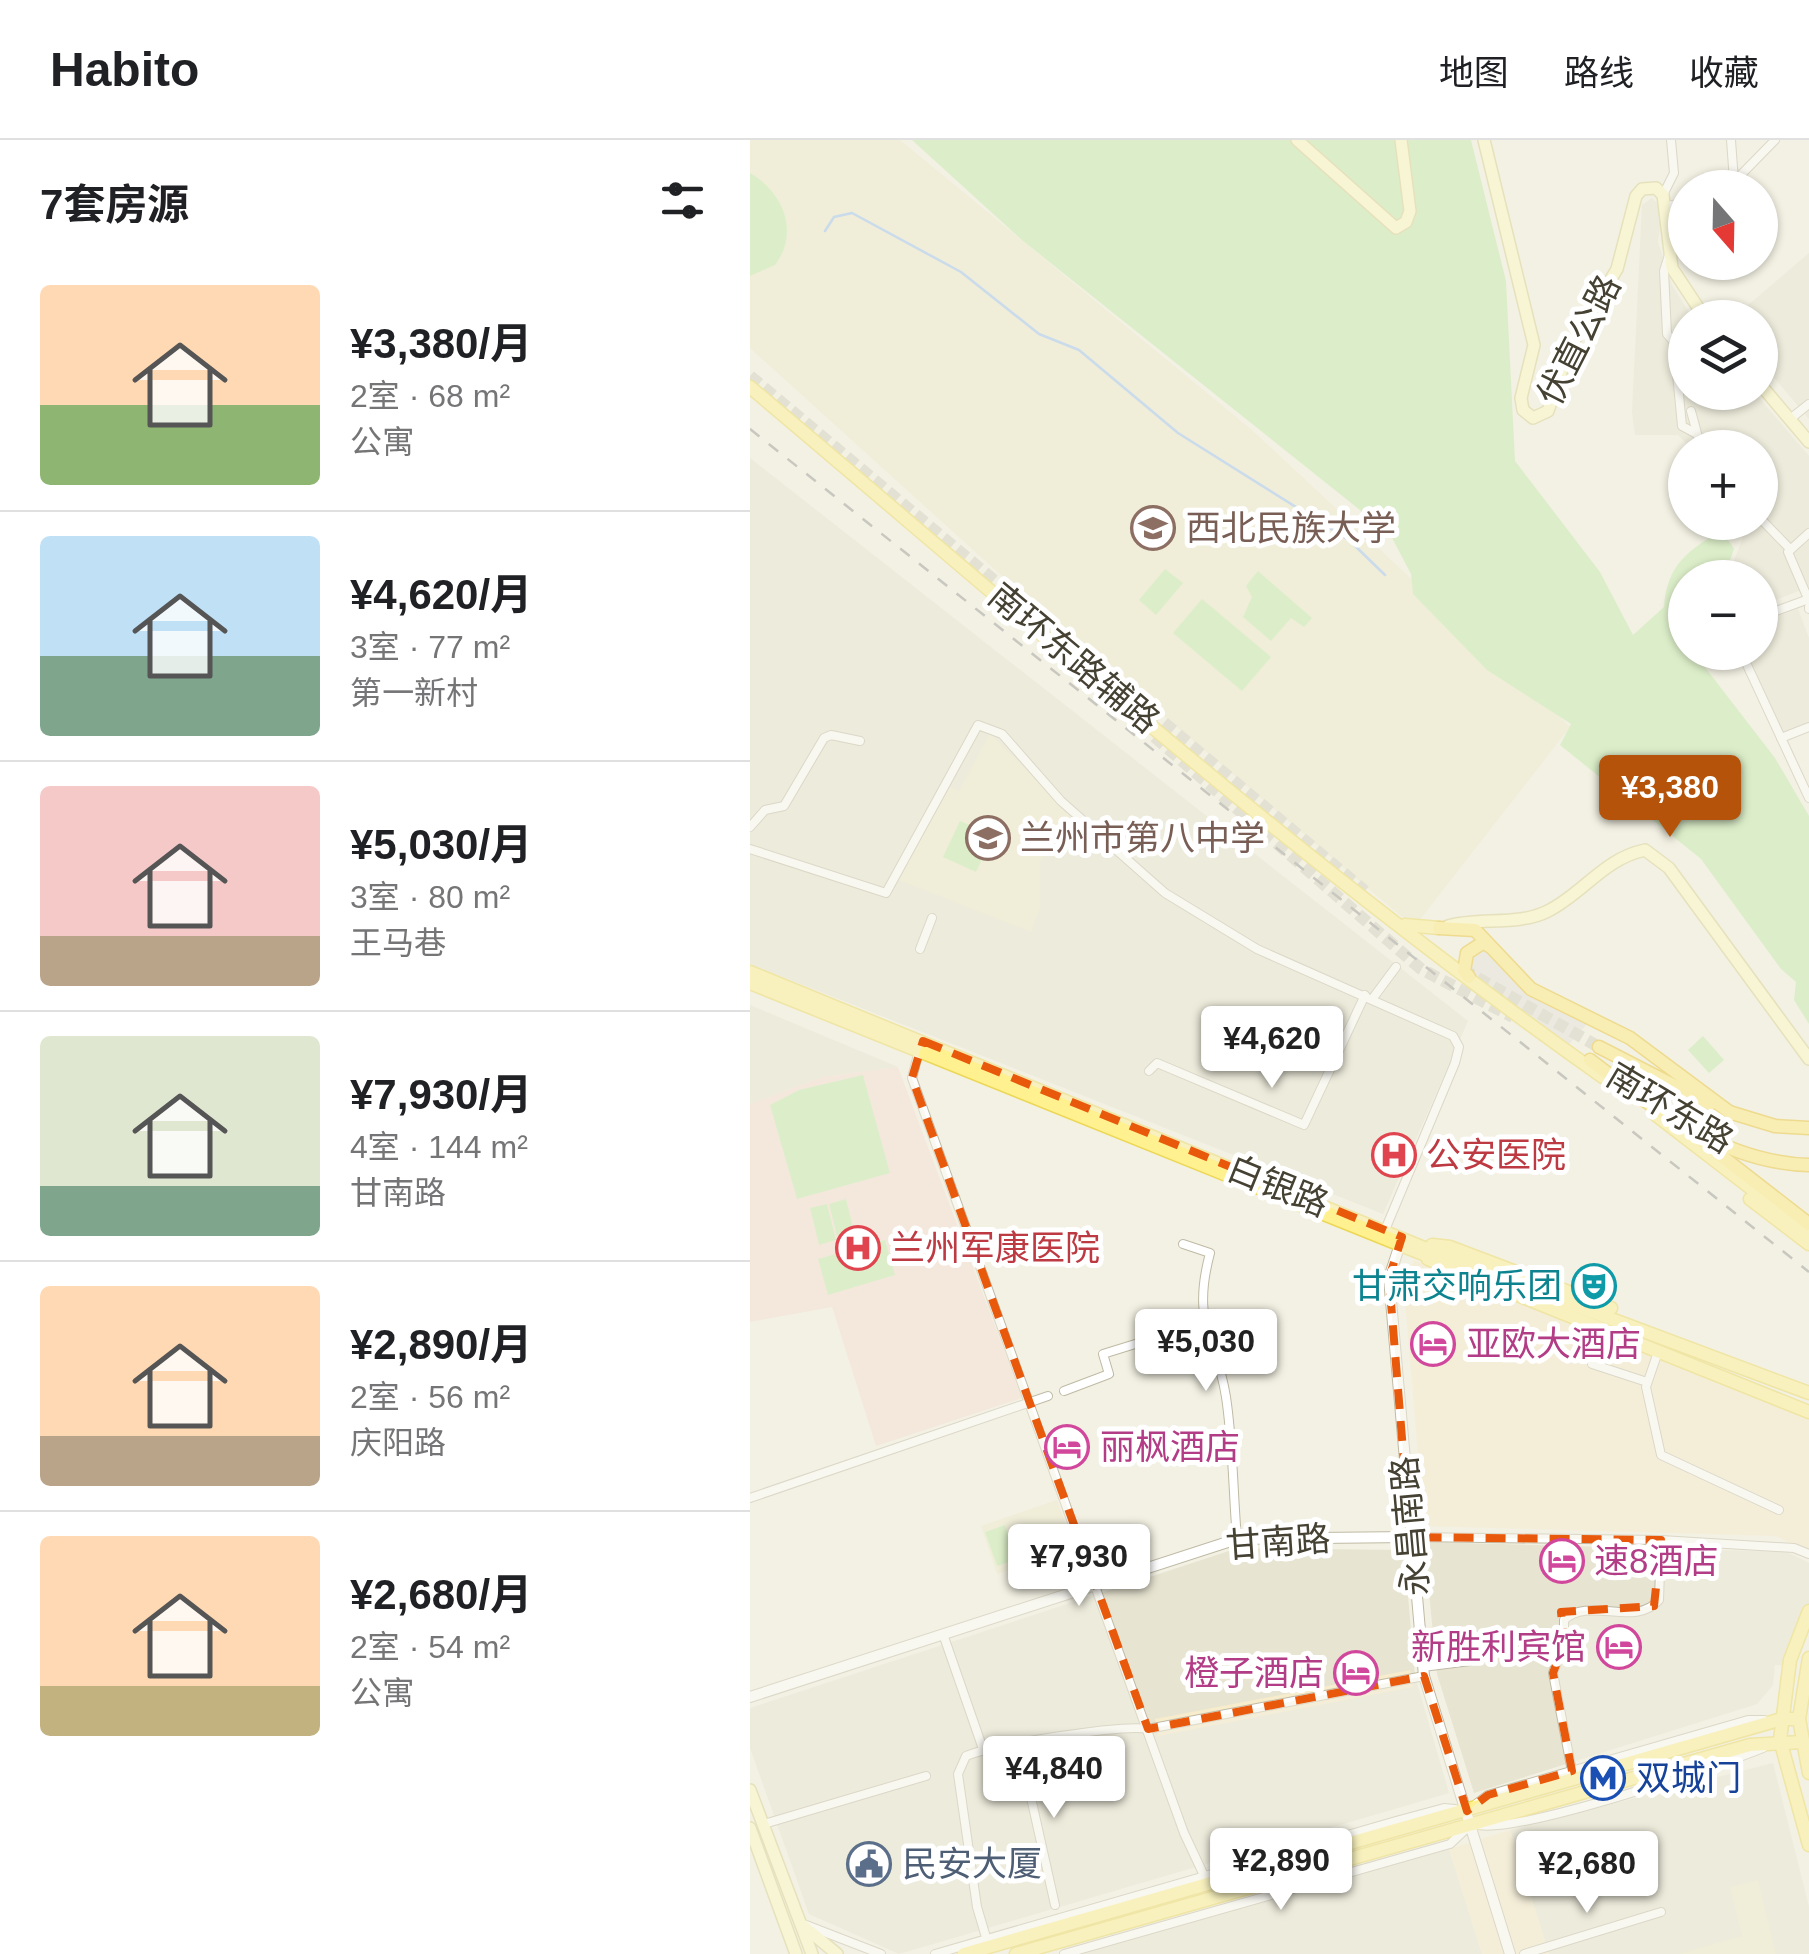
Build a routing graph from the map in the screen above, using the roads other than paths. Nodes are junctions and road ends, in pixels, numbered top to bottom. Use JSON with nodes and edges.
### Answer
{"nodes":[{"id":1,"x":1297,"y":140,"type":"edge"},
{"id":2,"x":1401,"y":140,"type":"edge"},
{"id":3,"x":1484,"y":140,"type":"edge"},
{"id":4,"x":1671,"y":140,"type":"edge"},
{"id":5,"x":1730,"y":140,"type":"edge"},
{"id":6,"x":1775,"y":140,"type":"edge"},
{"id":7,"x":1731,"y":170,"type":"edge"},
{"id":8,"x":1745,"y":170,"type":"edge"},
{"id":9,"x":1665,"y":200,"type":"junction"},
{"id":10,"x":1668,"y":200,"type":"edge"},
{"id":11,"x":1668,"y":226,"type":"edge"},
{"id":12,"x":1668,"y":256,"type":"edge"},
{"id":13,"x":750,"y":387,"type":"edge"},
{"id":14,"x":1809,"y":404,"type":"edge"},
{"id":15,"x":1778,"y":406,"type":"edge"},
{"id":16,"x":1691,"y":411,"type":"dead end"},
{"id":17,"x":1790,"y":420,"type":"junction"},
{"id":18,"x":1689,"y":430,"type":"edge"},
{"id":19,"x":1694,"y":430,"type":"edge"},
{"id":20,"x":1809,"y":442,"type":"edge"},
{"id":21,"x":1809,"y":533,"type":"edge"},
{"id":22,"x":1778,"y":537,"type":"edge"},
{"id":23,"x":1790,"y":550,"type":"junction"},
{"id":24,"x":1808,"y":604,"type":"edge"},
{"id":25,"x":1778,"y":612,"type":"edge"},
{"id":26,"x":1749,"y":670,"type":"edge"},
{"id":27,"x":1809,"y":727,"type":"edge"},
{"id":28,"x":1780,"y":738,"type":"junction"},
{"id":29,"x":860,"y":740,"type":"dead end"},
{"id":30,"x":1809,"y":798,"type":"edge"},
{"id":31,"x":750,"y":828,"type":"edge"},
{"id":32,"x":750,"y":848,"type":"edge"},
{"id":33,"x":932,"y":918,"type":"dead end"},
{"id":34,"x":1402,"y":925,"type":"junction"},
{"id":35,"x":1439,"y":928,"type":"junction"},
{"id":36,"x":1489,"y":946,"type":"junction"},
{"id":37,"x":920,"y":949,"type":"dead end"},
{"id":38,"x":1396,"y":967,"type":"dead end"},
{"id":39,"x":750,"y":972,"type":"edge"},
{"id":40,"x":1470,"y":977,"type":"junction"},
{"id":41,"x":750,"y":982,"type":"edge"},
{"id":42,"x":1369,"y":997,"type":"junction"},
{"id":43,"x":920,"y":1046,"type":"junction"},
{"id":44,"x":1599,"y":1047,"type":"tunnel mouth"},
{"id":45,"x":1809,"y":1059,"type":"edge"},
{"id":46,"x":1590,"y":1060,"type":"tunnel mouth"},
{"id":47,"x":1150,"y":1070,"type":"dead end"},
{"id":48,"x":1732,"y":1114,"type":"junction"},
{"id":49,"x":1676,"y":1121,"type":"junction"},
{"id":50,"x":1809,"y":1128,"type":"edge"},
{"id":51,"x":1706,"y":1156,"type":"junction"},
{"id":52,"x":1809,"y":1165,"type":"edge"},
{"id":53,"x":1809,"y":1224,"type":"edge"},
{"id":54,"x":1386,"y":1230,"type":"junction"},
{"id":55,"x":1809,"y":1233,"type":"edge"},
{"id":56,"x":1400,"y":1242,"type":"junction"},
{"id":57,"x":1183,"y":1244,"type":"dead end"},
{"id":58,"x":1809,"y":1244,"type":"edge"},
{"id":59,"x":1418,"y":1249,"type":"junction"},
{"id":60,"x":1451,"y":1261,"type":"junction"},
{"id":61,"x":1203,"y":1323,"type":"junction"},
{"id":62,"x":1658,"y":1352,"type":"junction"},
{"id":63,"x":1592,"y":1364,"type":"dead end"},
{"id":64,"x":1647,"y":1382,"type":"junction"},
{"id":65,"x":1809,"y":1384,"type":"edge"},
{"id":66,"x":1064,"y":1392,"type":"dead end"},
{"id":67,"x":1809,"y":1393,"type":"edge"},
{"id":68,"x":1048,"y":1396,"type":"dead end"},
{"id":69,"x":1031,"y":1401,"type":"junction"},
{"id":70,"x":1809,"y":1402,"type":"edge"},
{"id":71,"x":1809,"y":1412,"type":"edge"},
{"id":72,"x":750,"y":1498,"type":"edge"},
{"id":73,"x":1779,"y":1510,"type":"dead end"},
{"id":74,"x":1410,"y":1536,"type":"junction"},
{"id":75,"x":1237,"y":1538,"type":"junction"},
{"id":76,"x":1661,"y":1540,"type":"junction"},
{"id":77,"x":1809,"y":1554,"type":"edge"},
{"id":78,"x":1094,"y":1583,"type":"junction"},
{"id":79,"x":1809,"y":1611,"type":"edge"},
{"id":80,"x":943,"y":1634,"type":"junction"},
{"id":81,"x":1809,"y":1658,"type":"edge"},
{"id":82,"x":1470,"y":1661,"type":"dead end"},
{"id":83,"x":1424,"y":1672,"type":"junction"},
{"id":84,"x":750,"y":1698,"type":"edge"},
{"id":85,"x":1782,"y":1719,"type":"junction"},
{"id":86,"x":1800,"y":1719,"type":"junction"},
{"id":87,"x":1148,"y":1729,"type":"junction"},
{"id":88,"x":1780,"y":1740,"type":"junction"},
{"id":89,"x":1802,"y":1742,"type":"junction"},
{"id":90,"x":1019,"y":1744,"type":"junction"},
{"id":91,"x":983,"y":1750,"type":"junction"},
{"id":92,"x":1572,"y":1771,"type":"junction"},
{"id":93,"x":1809,"y":1773,"type":"edge"},
{"id":94,"x":926,"y":1776,"type":"dead end"},
{"id":95,"x":750,"y":1790,"type":"edge"},
{"id":96,"x":1469,"y":1818,"type":"junction"},
{"id":97,"x":764,"y":1824,"type":"junction"},
{"id":98,"x":750,"y":1828,"type":"edge"},
{"id":99,"x":1809,"y":1845,"type":"edge"},
{"id":100,"x":1206,"y":1879,"type":"junction"},
{"id":101,"x":1056,"y":1905,"type":"dead end"},
{"id":102,"x":1661,"y":1912,"type":"dead end"},
{"id":103,"x":800,"y":1923,"type":"junction"},
{"id":104,"x":786,"y":1926,"type":"junction"},
{"id":105,"x":987,"y":1943,"type":"junction"},
{"id":106,"x":786,"y":1954,"type":"edge"},
{"id":107,"x":796,"y":1954,"type":"edge"},
{"id":108,"x":812,"y":1954,"type":"edge"},
{"id":109,"x":837,"y":1954,"type":"edge"},
{"id":110,"x":881,"y":1954,"type":"edge"},
{"id":111,"x":935,"y":1954,"type":"edge"},
{"id":112,"x":964,"y":1954,"type":"edge"},
{"id":113,"x":1016,"y":1954,"type":"edge"},
{"id":114,"x":1064,"y":1954,"type":"edge"},
{"id":115,"x":1510,"y":1954,"type":"edge"},
{"id":116,"x":1524,"y":1954,"type":"edge"}],
"edges":[{"from":1,"to":2,"type":"main road"},
{"from":3,"to":9,"type":"main road","name":"伏直公路"},
{"from":4,"to":9,"type":"street"},
{"from":5,"to":7,"type":"street"},
{"from":6,"to":8,"type":"street"},
{"from":9,"to":10,"type":"street"},
{"from":9,"to":11,"type":"main road","name":"伏直公路"},
{"from":12,"to":18,"type":"street"},
{"from":13,"to":34,"type":"main road","name":"南环东路辅路"},
{"from":14,"to":17,"type":"street"},
{"from":15,"to":17,"type":"main road"},
{"from":16,"to":19,"type":"street"},
{"from":17,"to":20,"type":"main road"},
{"from":21,"to":23,"type":"street"},
{"from":22,"to":23,"type":"street"},
{"from":23,"to":24,"type":"street"},
{"from":24,"to":25,"type":"street"},
{"from":26,"to":28,"type":"street"},
{"from":27,"to":28,"type":"street"},
{"from":28,"to":30,"type":"street"},
{"from":29,"to":31,"type":"street"},
{"from":32,"to":42,"type":"street"},
{"from":33,"to":37,"type":"street"},
{"from":34,"to":35,"type":"main road"},
{"from":34,"to":40,"type":"main road","name":"南环东路辅路"},
{"from":35,"to":36,"type":"highway"},
{"from":35,"to":45,"type":"main road"},
{"from":36,"to":40,"type":"highway"},
{"from":36,"to":48,"type":"highway"},
{"from":38,"to":42,"type":"street"},
{"from":39,"to":43,"type":"main road","name":"白银路"},
{"from":40,"to":51,"type":"main road","name":"南环东路辅路"},
{"from":41,"to":43,"type":"main road","name":"白银路"},
{"from":42,"to":47,"type":"street"},
{"from":42,"to":54,"type":"street"},
{"from":43,"to":54,"type":"main road","name":"白银路"},
{"from":43,"to":56,"type":"main road","name":"白银路"},
{"from":43,"to":69,"type":"street"},
{"from":44,"to":48,"type":"highway","name":"南环东路"},
{"from":46,"to":49,"type":"highway","name":"南环东路"},
{"from":48,"to":50,"type":"highway","name":"南环东路"},
{"from":49,"to":52,"type":"highway","name":"南环东路"},
{"from":49,"to":53,"type":"highway"},
{"from":51,"to":55,"type":"main road"},
{"from":51,"to":58,"type":"main road"},
{"from":54,"to":56,"type":"main road","name":"白银路"},
{"from":56,"to":59,"type":"main road","name":"白银路"},
{"from":56,"to":74,"type":"street","name":"永昌南路"},
{"from":57,"to":61,"type":"street"},
{"from":59,"to":60,"type":"main road","name":"白银路"},
{"from":59,"to":62,"type":"main road"},
{"from":59,"to":65,"type":"main road"},
{"from":60,"to":67,"type":"main road","name":"白银路"},
{"from":60,"to":70,"type":"main road","name":"白银路"},
{"from":61,"to":66,"type":"street"},
{"from":61,"to":75,"type":"street"},
{"from":62,"to":64,"type":"street"},
{"from":62,"to":71,"type":"main road"},
{"from":63,"to":64,"type":"street"},
{"from":64,"to":73,"type":"street"},
{"from":68,"to":69,"type":"street"},
{"from":69,"to":72,"type":"street"},
{"from":69,"to":78,"type":"street"},
{"from":74,"to":75,"type":"street","name":"甘南路"},
{"from":74,"to":76,"type":"street"},
{"from":74,"to":83,"type":"street","name":"永昌南路"},
{"from":75,"to":78,"type":"street","name":"甘南路"},
{"from":76,"to":77,"type":"street"},
{"from":76,"to":92,"type":"street"},
{"from":78,"to":80,"type":"street","name":"甘南路"},
{"from":78,"to":87,"type":"street"},
{"from":79,"to":85,"type":"main road"},
{"from":80,"to":84,"type":"street","name":"甘南路"},
{"from":80,"to":91,"type":"street"},
{"from":81,"to":86,"type":"main road"},
{"from":82,"to":83,"type":"street"},
{"from":83,"to":87,"type":"street"},
{"from":83,"to":96,"type":"street","name":"永昌南路"},
{"from":85,"to":86,"type":"main road"},
{"from":85,"to":88,"type":"main road"},
{"from":85,"to":92,"type":"street"},
{"from":85,"to":96,"type":"main road"},
{"from":86,"to":89,"type":"main road"},
{"from":87,"to":90,"type":"street"},
{"from":87,"to":100,"type":"street"},
{"from":88,"to":89,"type":"main road"},
{"from":88,"to":96,"type":"main road"},
{"from":88,"to":99,"type":"main road"},
{"from":89,"to":93,"type":"main road"},
{"from":90,"to":91,"type":"street"},
{"from":90,"to":101,"type":"street"},
{"from":91,"to":105,"type":"street"},
{"from":92,"to":96,"type":"street"},
{"from":94,"to":97,"type":"street"},
{"from":95,"to":97,"type":"main road"},
{"from":96,"to":100,"type":"main road"},
{"from":96,"to":113,"type":"main road"},
{"from":96,"to":114,"type":"street"},
{"from":96,"to":115,"type":"street","name":"永昌南路"},
{"from":97,"to":103,"type":"main road"},
{"from":98,"to":104,"type":"main road"},
{"from":100,"to":105,"type":"main road"},
{"from":102,"to":116,"type":"street"},
{"from":103,"to":108,"type":"main road"},
{"from":103,"to":109,"type":"main road"},
{"from":103,"to":110,"type":"street"},
{"from":104,"to":106,"type":"main road"},
{"from":104,"to":107,"type":"main road"},
{"from":105,"to":111,"type":"street"},
{"from":105,"to":112,"type":"main road"}]}
